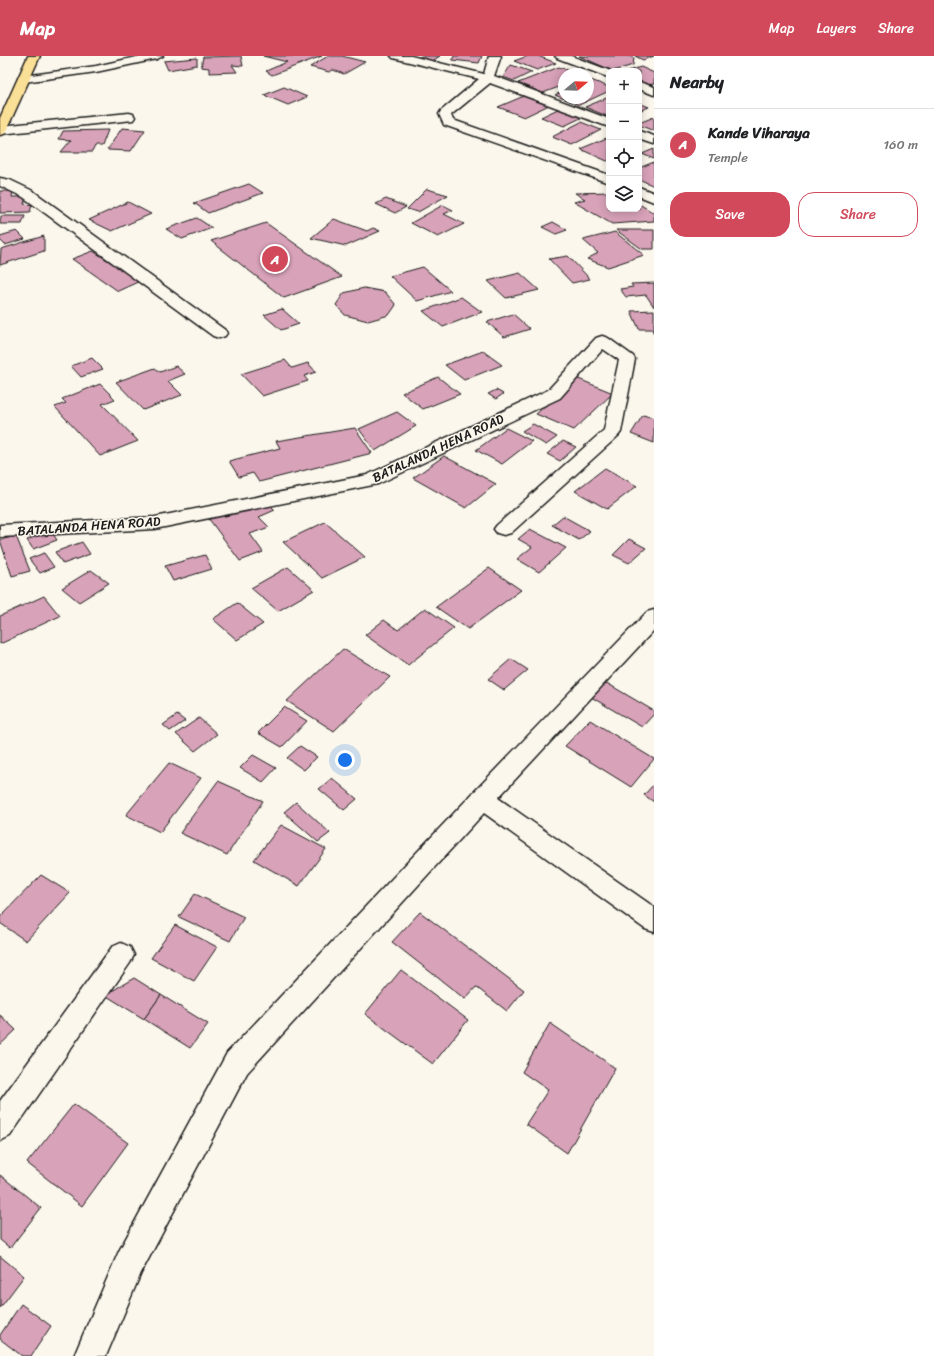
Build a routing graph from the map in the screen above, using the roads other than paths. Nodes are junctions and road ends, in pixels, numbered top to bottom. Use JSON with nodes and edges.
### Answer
{"nodes":[{"id":1,"x":34,"y":56,"type":"edge"},
{"id":2,"x":157,"y":56,"type":"edge"},
{"id":3,"x":397,"y":56,"type":"edge"},
{"id":4,"x":495,"y":56,"type":"edge"},
{"id":5,"x":561,"y":56,"type":"edge"},
{"id":6,"x":148,"y":57,"type":"edge"},
{"id":7,"x":606,"y":73,"type":"edge"},
{"id":8,"x":488,"y":78,"type":"junction"},
{"id":9,"x":24,"y":79,"type":"junction"},
{"id":10,"x":642,"y":87,"type":"edge"},
{"id":11,"x":654,"y":91,"type":"edge"},
{"id":12,"x":129,"y":117,"type":"dead end"},
{"id":13,"x":606,"y":122,"type":"edge"},
{"id":14,"x":0,"y":131,"type":"edge"},
{"id":15,"x":642,"y":136,"type":"edge"},
{"id":16,"x":654,"y":140,"type":"edge"},
{"id":17,"x":606,"y":178,"type":"edge"},
{"id":18,"x":0,"y":182,"type":"edge"},
{"id":19,"x":642,"y":192,"type":"edge"},
{"id":20,"x":654,"y":198,"type":"edge"},
{"id":21,"x":219,"y":333,"type":"dead end"},
{"id":22,"x":504,"y":529,"type":"dead end"},
{"id":23,"x":0,"y":531,"type":"edge"},
{"id":24,"x":654,"y":617,"type":"edge"},
{"id":25,"x":482,"y":799,"type":"junction"},
{"id":26,"x":654,"y":921,"type":"edge"},
{"id":27,"x":121,"y":955,"type":"dead end"},
{"id":28,"x":0,"y":1126,"type":"edge"},
{"id":29,"x":90,"y":1356,"type":"edge"}],
"edges":[{"from":1,"to":9,"type":"main road"},
{"from":2,"to":6,"type":"street"},
{"from":3,"to":8,"type":"street"},
{"from":4,"to":8,"type":"street"},
{"from":5,"to":7,"type":"street"},
{"from":6,"to":9,"type":"street"},
{"from":8,"to":13,"type":"street"},
{"from":8,"to":17,"type":"street"},
{"from":9,"to":14,"type":"main road"},
{"from":10,"to":11,"type":"street"},
{"from":12,"to":14,"type":"street"},
{"from":15,"to":16,"type":"street"},
{"from":18,"to":21,"type":"street"},
{"from":19,"to":20,"type":"street"},
{"from":22,"to":23,"type":"street","name":"BATALANDA HENA ROAD"},
{"from":24,"to":25,"type":"street"},
{"from":25,"to":26,"type":"street"},
{"from":25,"to":29,"type":"street"},
{"from":27,"to":28,"type":"street"}]}
